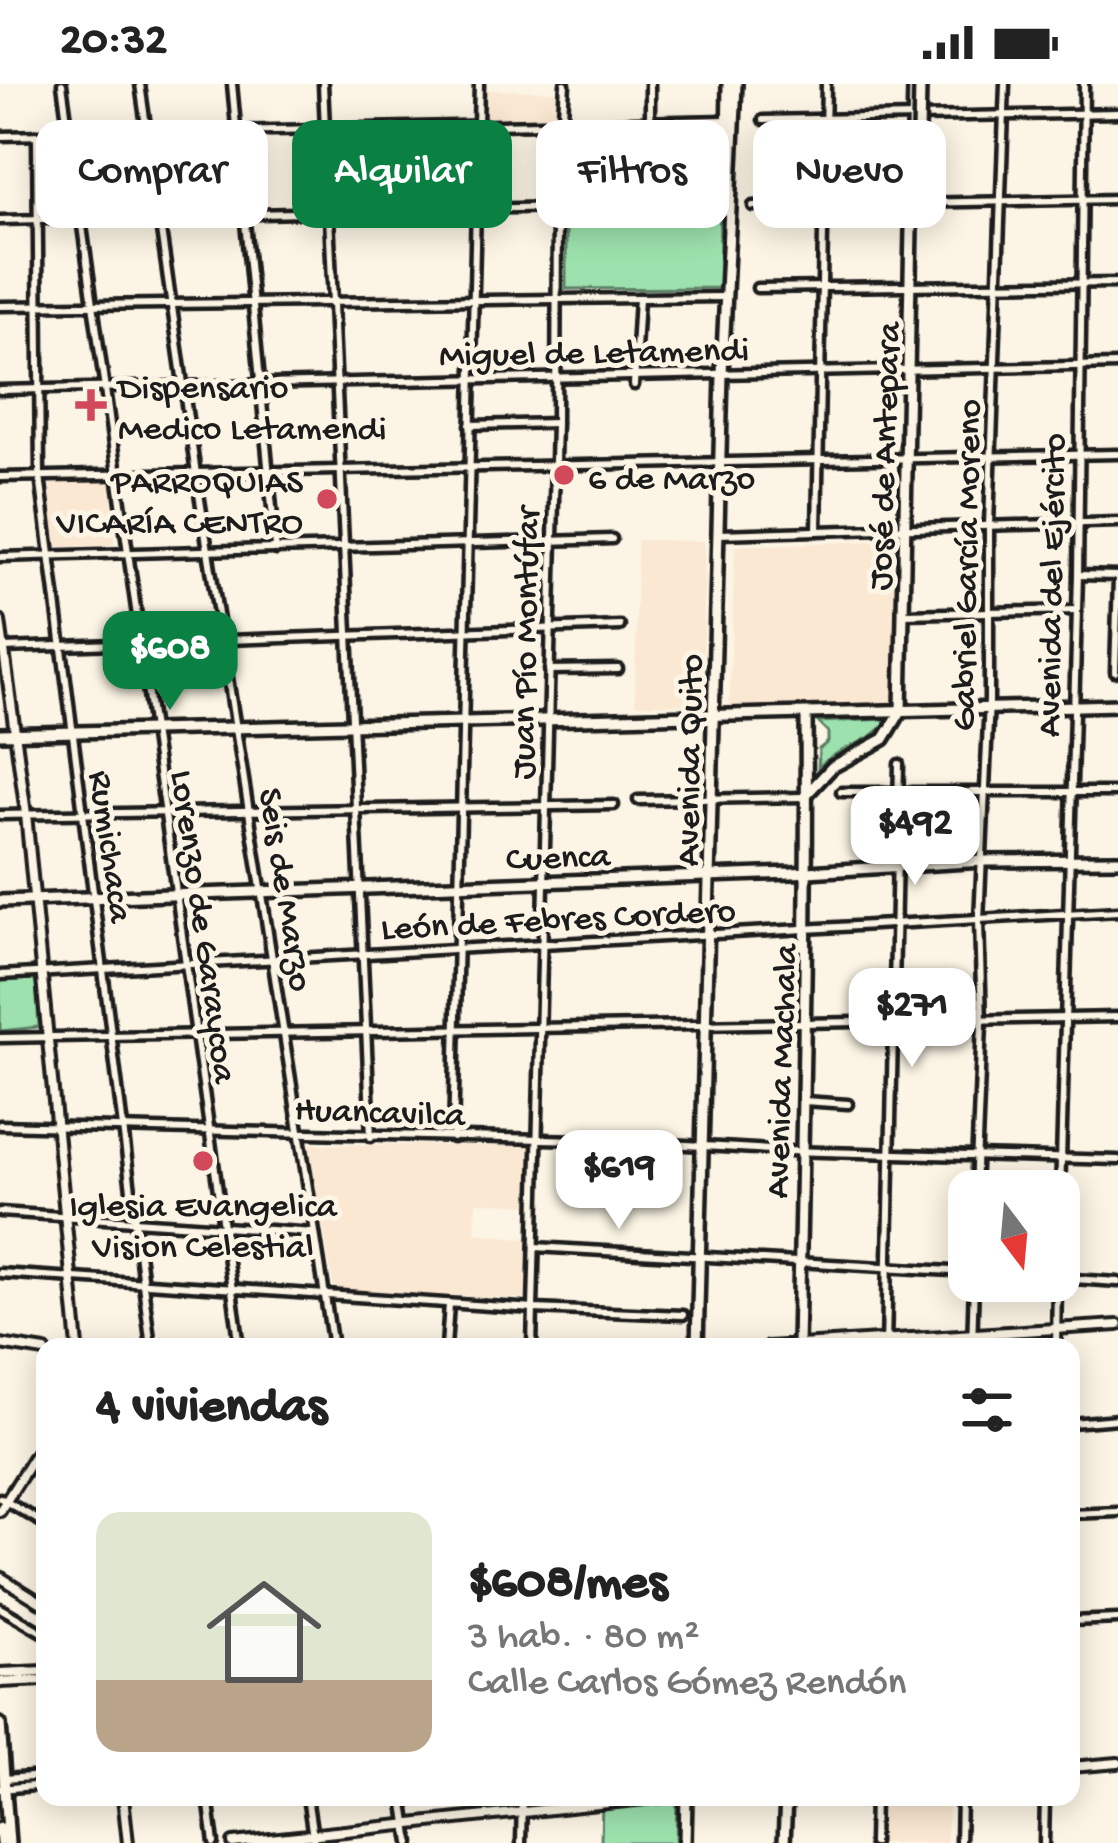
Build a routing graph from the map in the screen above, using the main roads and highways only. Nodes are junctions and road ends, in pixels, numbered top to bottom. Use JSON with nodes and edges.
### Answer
{"nodes":[{"id":1,"x":732,"y":84,"type":"edge"},
{"id":2,"x":917,"y":84,"type":"edge"},
{"id":3,"x":914,"y":120,"type":"edge"},
{"id":4,"x":917,"y":120,"type":"edge"},
{"id":5,"x":734,"y":175,"type":"junction"},
{"id":6,"x":914,"y":228,"type":"edge"},
{"id":7,"x":1118,"y":705,"type":"edge"},
{"id":8,"x":901,"y":711,"type":"junction"},
{"id":9,"x":806,"y":715,"type":"junction"},
{"id":10,"x":714,"y":717,"type":"junction"},
{"id":11,"x":0,"y":734,"type":"edge"},
{"id":12,"x":804,"y":797,"type":"junction"},
{"id":13,"x":1118,"y":860,"type":"edge"},
{"id":14,"x":806,"y":872,"type":"junction"},
{"id":15,"x":710,"y":875,"type":"junction"},
{"id":16,"x":0,"y":901,"type":"edge"},
{"id":17,"x":697,"y":1338,"type":"edge"},
{"id":18,"x":798,"y":1338,"type":"edge"},
{"id":19,"x":0,"y":1724,"type":"edge"},
{"id":20,"x":2,"y":1784,"type":"edge"},
{"id":21,"x":686,"y":1806,"type":"edge"},
{"id":22,"x":786,"y":1806,"type":"edge"},
{"id":23,"x":0,"y":1828,"type":"edge"},
{"id":24,"x":5,"y":1843,"type":"edge"},
{"id":25,"x":685,"y":1843,"type":"edge"},
{"id":26,"x":784,"y":1843,"type":"edge"}],
"edges":[{"from":1,"to":5,"type":"main road","name":"Avenida Quito"},
{"from":1,"to":5,"type":"main road","name":"Avenida Quito"},
{"from":2,"to":3,"type":"main road","name":"José de Antepara"},
{"from":2,"to":4,"type":"main road","name":"José de Antepara","bridge":true},
{"from":5,"to":10,"type":"main road","name":"Avenida Quito"},
{"from":6,"to":8,"type":"main road","name":"José de Antepara"},
{"from":7,"to":8,"type":"main road"},
{"from":8,"to":9,"type":"main road"},
{"from":8,"to":12,"type":"main road"},
{"from":9,"to":10,"type":"main road"},
{"from":9,"to":12,"type":"main road","name":"Avenida Machala"},
{"from":10,"to":11,"type":"main road"},
{"from":10,"to":15,"type":"main road","name":"Avenida Quito"},
{"from":12,"to":14,"type":"main road","name":"Avenida Machala"},
{"from":13,"to":14,"type":"main road","name":"Cuenca"},
{"from":14,"to":15,"type":"main road","name":"Cuenca"},
{"from":14,"to":18,"type":"main road","name":"Avenida Machala"},
{"from":15,"to":16,"type":"main road","name":"Cuenca"},
{"from":15,"to":17,"type":"main road","name":"Avenida Quito"},
{"from":19,"to":20,"type":"main road"},
{"from":20,"to":24,"type":"main road"},
{"from":21,"to":25,"type":"main road"},
{"from":22,"to":26,"type":"main road"},
{"from":23,"to":24,"type":"main road"}]}
